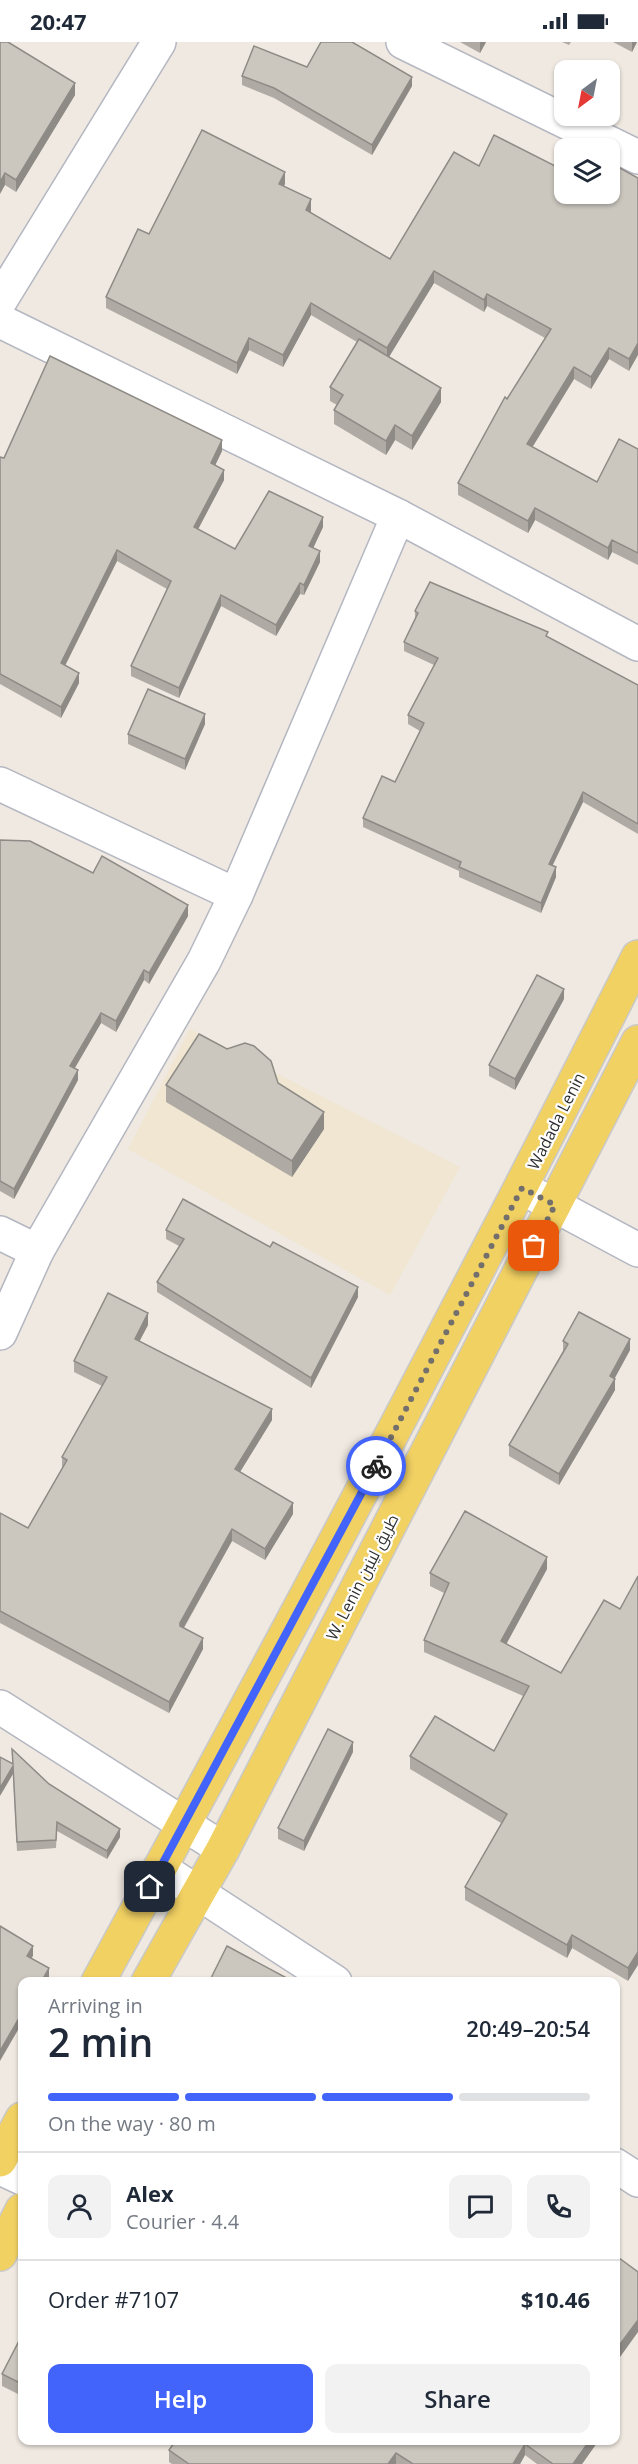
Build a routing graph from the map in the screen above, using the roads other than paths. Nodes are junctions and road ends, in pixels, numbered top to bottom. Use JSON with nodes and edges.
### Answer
{"nodes":[{"id":1,"x":159,"y":42,"type":"edge"},
{"id":2,"x":403,"y":42,"type":"edge"},
{"id":3,"x":638,"y":157,"type":"edge"},
{"id":4,"x":0,"y":301,"type":"edge"},
{"id":5,"x":0,"y":321,"type":"edge"},
{"id":6,"x":398,"y":516,"type":"junction"},
{"id":7,"x":638,"y":644,"type":"edge"},
{"id":8,"x":0,"y":784,"type":"edge"},
{"id":9,"x":236,"y":895,"type":"junction"},
{"id":10,"x":638,"y":957,"type":"edge"},
{"id":11,"x":638,"y":1042,"type":"edge"},
{"id":12,"x":522,"y":1188,"type":"junction"},
{"id":13,"x":555,"y":1205,"type":"junction"},
{"id":14,"x":0,"y":1233,"type":"edge"},
{"id":15,"x":638,"y":1250,"type":"edge"},
{"id":16,"x":37,"y":1251,"type":"junction"},
{"id":17,"x":0,"y":1333,"type":"edge"},
{"id":18,"x":329,"y":1555,"type":"junction"},
{"id":19,"x":363,"y":1576,"type":"junction"},
{"id":20,"x":0,"y":1707,"type":"edge"},
{"id":21,"x":185,"y":1824,"type":"junction"},
{"id":22,"x":223,"y":1849,"type":"junction"},
{"id":23,"x":160,"y":1868,"type":"junction"},
{"id":24,"x":197,"y":1892,"type":"junction"},
{"id":25,"x":101,"y":1977,"type":"edge"},
{"id":26,"x":151,"y":1977,"type":"edge"},
{"id":27,"x":327,"y":1977,"type":"edge"},
{"id":28,"x":18,"y":2126,"type":"edge"},
{"id":29,"x":0,"y":2160,"type":"edge"},
{"id":30,"x":0,"y":2168,"type":"edge"},
{"id":31,"x":620,"y":2168,"type":"edge"},
{"id":32,"x":18,"y":2176,"type":"edge"},
{"id":33,"x":638,"y":2180,"type":"edge"},
{"id":34,"x":18,"y":2218,"type":"edge"},
{"id":35,"x":0,"y":2254,"type":"edge"}],
"edges":[{"from":1,"to":4,"type":"street"},
{"from":2,"to":3,"type":"street"},
{"from":5,"to":6,"type":"street"},
{"from":6,"to":7,"type":"street"},
{"from":6,"to":9,"type":"street"},
{"from":8,"to":9,"type":"street"},
{"from":9,"to":16,"type":"street"},
{"from":10,"to":12,"type":"main road","name":"Wadada Lenin"},
{"from":11,"to":13,"type":"main road","name":"W. Lenin طريق لينين"},
{"from":12,"to":13,"type":"street"},
{"from":12,"to":18,"type":"main road","name":"Wadada Lenin"},
{"from":13,"to":15,"type":"street"},
{"from":13,"to":19,"type":"main road","name":"W. Lenin طريق لينين"},
{"from":14,"to":16,"type":"street"},
{"from":16,"to":17,"type":"street"},
{"from":18,"to":19,"type":"main road"},
{"from":18,"to":21,"type":"main road","name":"Wadada Lenin"},
{"from":19,"to":22,"type":"main road","name":"W. Lenin طريق لينين"},
{"from":20,"to":21,"type":"street"},
{"from":21,"to":22,"type":"street"},
{"from":21,"to":23,"type":"main road","name":"Wadada Lenin"},
{"from":22,"to":24,"type":"main road","name":"W. Lenin طريق لينين"},
{"from":23,"to":24,"type":"street"},
{"from":23,"to":25,"type":"main road","name":"Wadada Lenin"},
{"from":24,"to":26,"type":"main road","name":"W. Lenin طريق لينين"},
{"from":24,"to":27,"type":"street"},
{"from":28,"to":29,"type":"main road"},
{"from":30,"to":32,"type":"street"},
{"from":31,"to":33,"type":"street"},
{"from":34,"to":35,"type":"main road"}]}
